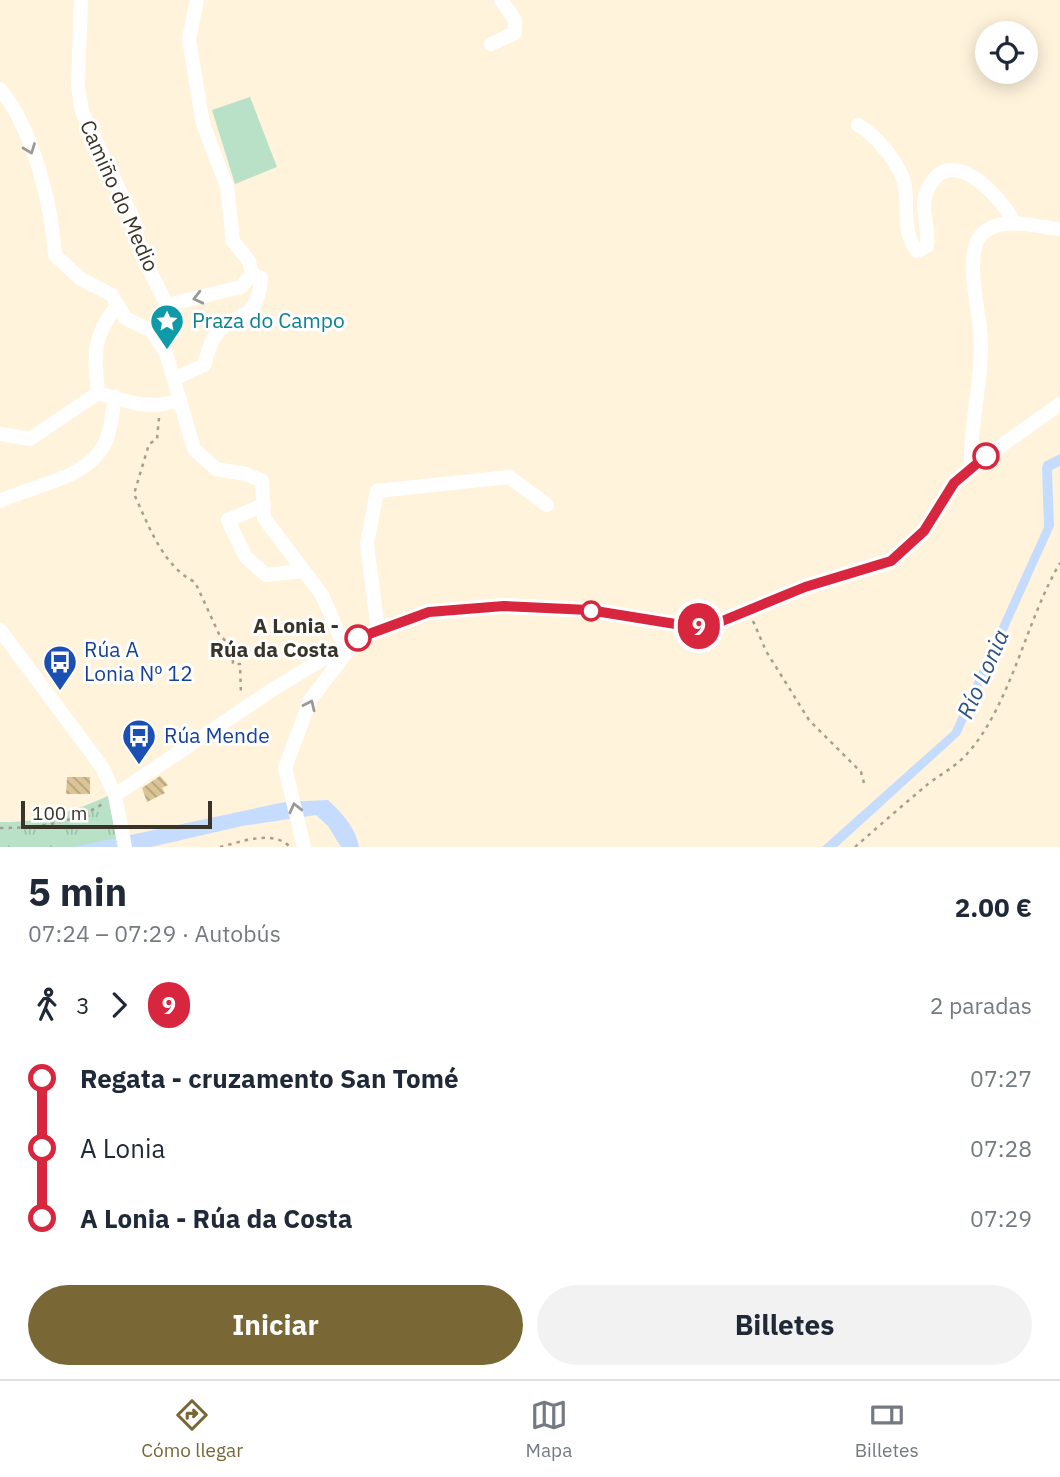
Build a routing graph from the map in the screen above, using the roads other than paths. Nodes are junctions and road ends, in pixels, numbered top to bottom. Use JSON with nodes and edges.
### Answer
{"nodes":[{"id":1,"x":81,"y":0,"type":"edge"},
{"id":2,"x":197,"y":0,"type":"edge"},
{"id":3,"x":500,"y":0,"type":"edge"},
{"id":4,"x":491,"y":44,"type":"dead end"},
{"id":5,"x":0,"y":89,"type":"edge"},
{"id":6,"x":858,"y":125,"type":"dead end"},
{"id":7,"x":1015,"y":224,"type":"junction"},
{"id":8,"x":1060,"y":229,"type":"edge"},
{"id":9,"x":253,"y":274,"type":"junction"},
{"id":10,"x":117,"y":304,"type":"junction"},
{"id":11,"x":167,"y":305,"type":"junction"},
{"id":12,"x":152,"y":331,"type":"junction"},
{"id":13,"x":174,"y":379,"type":"junction"},
{"id":14,"x":98,"y":393,"type":"junction"},
{"id":15,"x":115,"y":397,"type":"junction"},
{"id":16,"x":180,"y":399,"type":"junction"},
{"id":17,"x":1060,"y":404,"type":"edge"},
{"id":18,"x":0,"y":434,"type":"edge"},
{"id":19,"x":971,"y":467,"type":"junction"},
{"id":20,"x":0,"y":500,"type":"edge"},
{"id":21,"x":264,"y":505,"type":"junction"},
{"id":22,"x":547,"y":505,"type":"dead end"},
{"id":23,"x":304,"y":571,"type":"junction"},
{"id":24,"x":0,"y":630,"type":"edge"},
{"id":25,"x":378,"y":631,"type":"junction"},
{"id":26,"x":358,"y":638,"type":"junction"},
{"id":27,"x":344,"y":646,"type":"junction"},
{"id":28,"x":115,"y":795,"type":"junction"},
{"id":29,"x":125,"y":847,"type":"edge"},
{"id":30,"x":304,"y":847,"type":"edge"}],
"edges":[{"from":1,"to":11,"type":"street","name":"Camiño do Medio"},
{"from":2,"to":9,"type":"street"},
{"from":3,"to":4,"type":"street"},
{"from":5,"to":10,"type":"street","one_way":true},
{"from":6,"to":7,"type":"street"},
{"from":7,"to":8,"type":"street"},
{"from":7,"to":19,"type":"street"},
{"from":9,"to":11,"type":"street","one_way":true},
{"from":9,"to":13,"type":"street"},
{"from":10,"to":12,"type":"street"},
{"from":10,"to":14,"type":"street"},
{"from":11,"to":12,"type":"street"},
{"from":12,"to":13,"type":"street"},
{"from":13,"to":16,"type":"street"},
{"from":14,"to":15,"type":"street"},
{"from":14,"to":18,"type":"street"},
{"from":15,"to":16,"type":"street"},
{"from":15,"to":20,"type":"street"},
{"from":16,"to":21,"type":"street"},
{"from":17,"to":19,"type":"street"},
{"from":19,"to":25,"type":"street"},
{"from":21,"to":23,"type":"street"},
{"from":21,"to":23,"type":"street"},
{"from":22,"to":25,"type":"street"},
{"from":23,"to":27,"type":"street"},
{"from":24,"to":28,"type":"street"},
{"from":25,"to":26,"type":"street"},
{"from":26,"to":27,"type":"street"},
{"from":30,"to":26,"type":"street","one_way":true},
{"from":27,"to":28,"type":"street"},
{"from":28,"to":29,"type":"street"}]}
